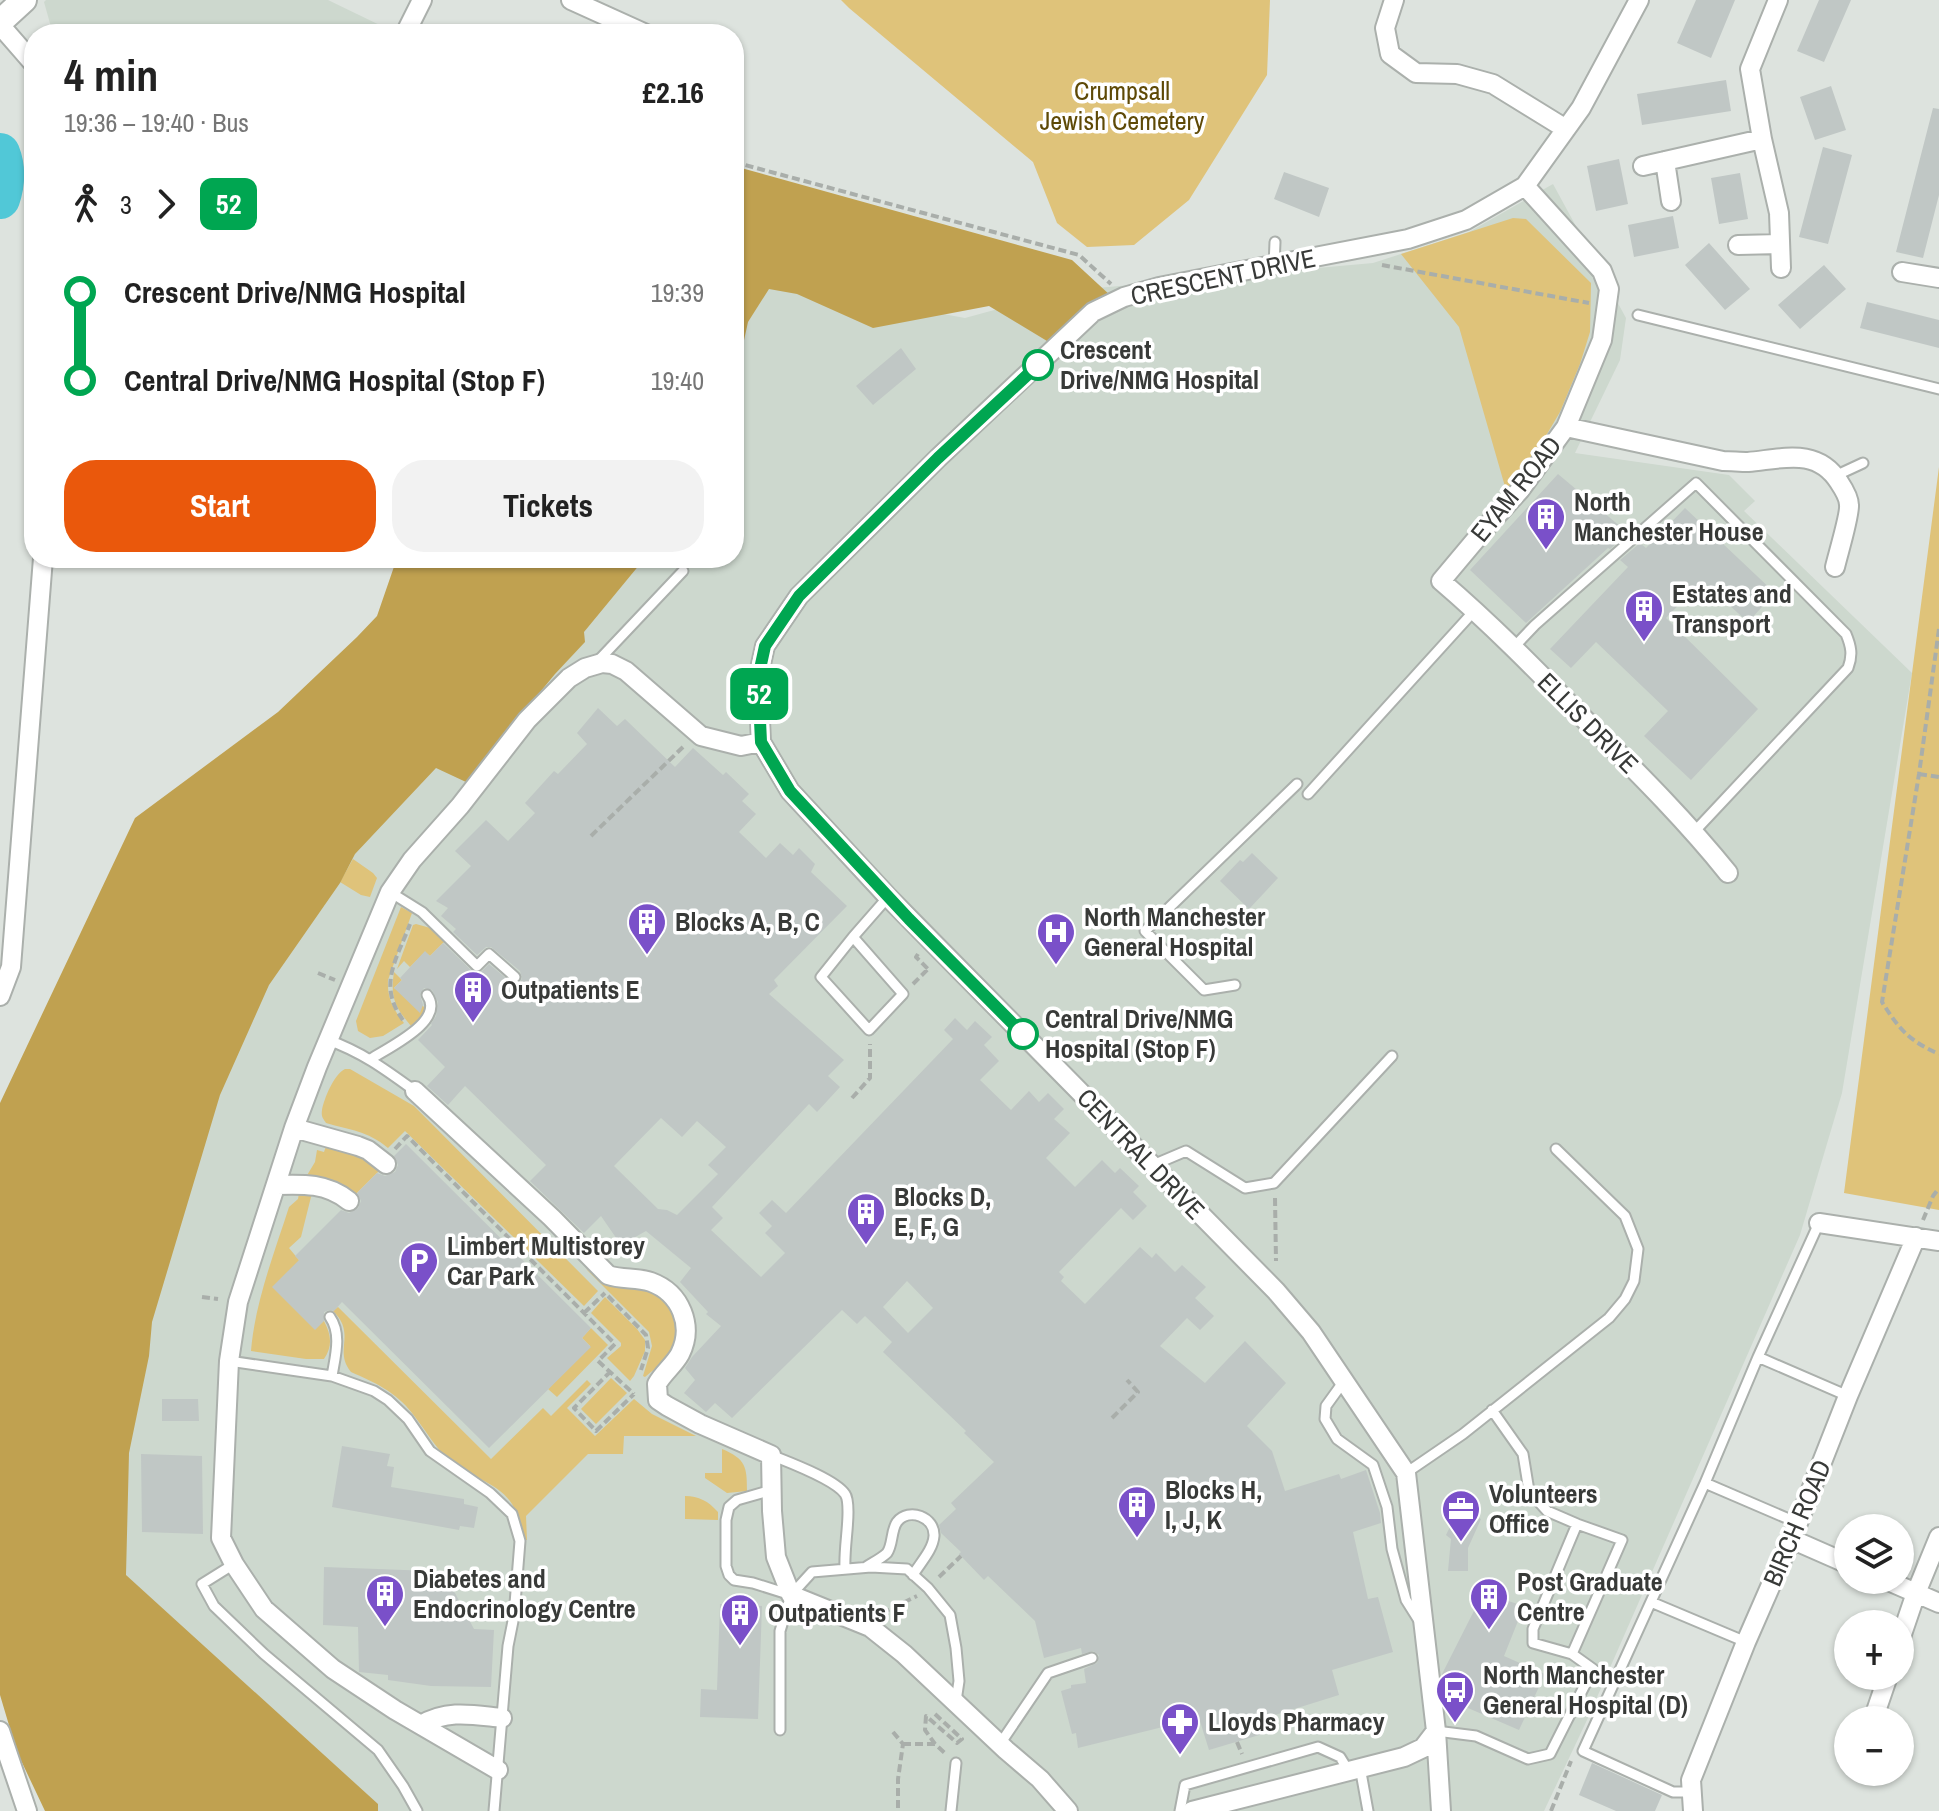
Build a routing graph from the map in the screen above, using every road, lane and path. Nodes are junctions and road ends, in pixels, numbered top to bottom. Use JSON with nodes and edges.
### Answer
{"nodes":[{"id":1,"x":24,"y":0,"type":"edge"},
{"id":2,"x":422,"y":0,"type":"edge"},
{"id":3,"x":571,"y":0,"type":"edge"},
{"id":4,"x":1394,"y":0,"type":"edge"},
{"id":5,"x":1639,"y":0,"type":"edge"},
{"id":6,"x":1778,"y":0,"type":"edge"},
{"id":7,"x":0,"y":24,"type":"edge"},
{"id":8,"x":410,"y":24,"type":"edge"},
{"id":9,"x":624,"y":24,"type":"edge"},
{"id":10,"x":24,"y":52,"type":"edge"},
{"id":11,"x":1566,"y":129,"type":"junction"},
{"id":12,"x":1762,"y":139,"type":"junction"},
{"id":13,"x":1665,"y":161,"type":"junction"},
{"id":14,"x":744,"y":165,"type":"edge"},
{"id":15,"x":1643,"y":166,"type":"dead end"},
{"id":16,"x":1525,"y":186,"type":"junction"},
{"id":17,"x":1671,"y":201,"type":"dead end"},
{"id":18,"x":1275,"y":242,"type":"dead end"},
{"id":19,"x":1780,"y":244,"type":"junction"},
{"id":20,"x":1738,"y":245,"type":"dead end"},
{"id":21,"x":1350,"y":250,"type":"junction"},
{"id":22,"x":1274,"y":266,"type":"junction"},
{"id":23,"x":1781,"y":268,"type":"dead end"},
{"id":24,"x":1902,"y":272,"type":"dead end"},
{"id":25,"x":1939,"y":278,"type":"edge"},
{"id":26,"x":1124,"y":297,"type":"junction"},
{"id":27,"x":1588,"y":303,"type":"dead end"},
{"id":28,"x":1638,"y":315,"type":"dead end"},
{"id":29,"x":1939,"y":389,"type":"edge"},
{"id":30,"x":1566,"y":427,"type":"junction"},
{"id":31,"x":1863,"y":463,"type":"dead end"},
{"id":32,"x":1835,"y":476,"type":"junction"},
{"id":33,"x":1835,"y":567,"type":"dead end"},
{"id":34,"x":42,"y":568,"type":"edge"},
{"id":35,"x":683,"y":571,"type":"dead end"},
{"id":36,"x":1441,"y":581,"type":"joint"},
{"id":37,"x":1475,"y":610,"type":"junction"},
{"id":38,"x":1939,"y":629,"type":"edge"},
{"id":39,"x":1514,"y":647,"type":"junction"},
{"id":40,"x":595,"y":664,"type":"junction"},
{"id":41,"x":697,"y":733,"type":"junction"},
{"id":42,"x":761,"y":742,"type":"junction"},
{"id":43,"x":1919,"y":774,"type":"junction"},
{"id":44,"x":1939,"y":777,"type":"edge"},
{"id":45,"x":1297,"y":784,"type":"dead end"},
{"id":46,"x":1308,"y":794,"type":"dead end"},
{"id":47,"x":1694,"y":832,"type":"junction"},
{"id":48,"x":591,"y":836,"type":"dead end"},
{"id":49,"x":1728,"y":873,"type":"dead end"},
{"id":50,"x":390,"y":892,"type":"junction"},
{"id":51,"x":888,"y":897,"type":"junction"},
{"id":52,"x":416,"y":907,"type":"junction"},
{"id":53,"x":853,"y":937,"type":"junction"},
{"id":54,"x":916,"y":957,"type":"dead end"},
{"id":55,"x":928,"y":969,"type":"dead end"},
{"id":56,"x":318,"y":973,"type":"dead end"},
{"id":57,"x":515,"y":977,"type":"dead end"},
{"id":58,"x":337,"y":981,"type":"dead end"},
{"id":59,"x":1235,"y":985,"type":"dead end"},
{"id":60,"x":427,"y":995,"type":"dead end"},
{"id":61,"x":0,"y":996,"type":"edge"},
{"id":62,"x":407,"y":1025,"type":"dead end"},
{"id":63,"x":869,"y":1030,"type":"junction"},
{"id":64,"x":328,"y":1040,"type":"junction"},
{"id":65,"x":1939,"y":1054,"type":"edge"},
{"id":66,"x":1392,"y":1056,"type":"dead end"},
{"id":67,"x":371,"y":1059,"type":"junction"},
{"id":68,"x":415,"y":1091,"type":"joint"},
{"id":69,"x":852,"y":1098,"type":"dead end"},
{"id":70,"x":294,"y":1128,"type":"junction"},
{"id":71,"x":1556,"y":1149,"type":"dead end"},
{"id":72,"x":388,"y":1158,"type":"joint"},
{"id":73,"x":1153,"y":1165,"type":"junction"},
{"id":74,"x":1274,"y":1183,"type":"junction"},
{"id":75,"x":276,"y":1185,"type":"junction"},
{"id":76,"x":1939,"y":1188,"type":"edge"},
{"id":77,"x":349,"y":1201,"type":"dead end"},
{"id":78,"x":1819,"y":1223,"type":"joint"},
{"id":79,"x":1916,"y":1237,"type":"junction"},
{"id":80,"x":1939,"y":1241,"type":"edge"},
{"id":81,"x":602,"y":1290,"type":"dead end"},
{"id":82,"x":1276,"y":1291,"type":"junction"},
{"id":83,"x":202,"y":1297,"type":"dead end"},
{"id":84,"x":601,"y":1297,"type":"dead end"},
{"id":85,"x":225,"y":1300,"type":"dead end"},
{"id":86,"x":584,"y":1313,"type":"junction"},
{"id":87,"x":330,"y":1317,"type":"dead end"},
{"id":88,"x":1758,"y":1357,"type":"junction"},
{"id":89,"x":229,"y":1361,"type":"junction"},
{"id":90,"x":611,"y":1371,"type":"junction"},
{"id":91,"x":332,"y":1376,"type":"junction"},
{"id":92,"x":1127,"y":1380,"type":"dead end"},
{"id":93,"x":1344,"y":1381,"type":"junction"},
{"id":94,"x":634,"y":1394,"type":"junction"},
{"id":95,"x":1848,"y":1396,"type":"junction"},
{"id":96,"x":1492,"y":1410,"type":"junction"},
{"id":97,"x":1112,"y":1418,"type":"dead end"},
{"id":98,"x":771,"y":1455,"type":"junction"},
{"id":99,"x":1406,"y":1473,"type":"junction"},
{"id":100,"x":1705,"y":1483,"type":"junction"},
{"id":101,"x":772,"y":1490,"type":"junction"},
{"id":102,"x":1577,"y":1524,"type":"junction"},
{"id":103,"x":1794,"y":1531,"type":"junction"},
{"id":104,"x":1939,"y":1537,"type":"edge"},
{"id":105,"x":1834,"y":1555,"type":"edge"},
{"id":106,"x":234,"y":1564,"type":"junction"},
{"id":107,"x":866,"y":1567,"type":"junction"},
{"id":108,"x":845,"y":1569,"type":"junction"},
{"id":109,"x":913,"y":1575,"type":"junction"},
{"id":110,"x":1916,"y":1593,"type":"junction"},
{"id":111,"x":791,"y":1595,"type":"junction"},
{"id":112,"x":1651,"y":1602,"type":"junction"},
{"id":113,"x":1939,"y":1603,"type":"edge"},
{"id":114,"x":1910,"y":1610,"type":"edge"},
{"id":115,"x":1424,"y":1628,"type":"junction"},
{"id":116,"x":1746,"y":1642,"type":"junction"},
{"id":117,"x":1572,"y":1654,"type":"junction"},
{"id":118,"x":1092,"y":1658,"type":"dead end"},
{"id":119,"x":939,"y":1685,"type":"junction"},
{"id":120,"x":925,"y":1698,"type":"junction"},
{"id":121,"x":956,"y":1701,"type":"junction"},
{"id":122,"x":926,"y":1716,"type":"junction"},
{"id":123,"x":502,"y":1718,"type":"junction"},
{"id":124,"x":421,"y":1725,"type":"junction"},
{"id":125,"x":780,"y":1730,"type":"dead end"},
{"id":126,"x":0,"y":1731,"type":"edge"},
{"id":127,"x":1436,"y":1731,"type":"junction"},
{"id":128,"x":893,"y":1732,"type":"dead end"},
{"id":129,"x":903,"y":1744,"type":"junction"},
{"id":130,"x":935,"y":1744,"type":"junction"},
{"id":131,"x":1000,"y":1744,"type":"junction"},
{"id":132,"x":1583,"y":1751,"type":"junction"},
{"id":133,"x":956,"y":1763,"type":"joint"},
{"id":134,"x":1354,"y":1769,"type":"junction"},
{"id":135,"x":498,"y":1770,"type":"junction"},
{"id":136,"x":1692,"y":1792,"type":"junction"},
{"id":137,"x":27,"y":1811,"type":"edge"},
{"id":138,"x":417,"y":1811,"type":"edge"},
{"id":139,"x":494,"y":1811,"type":"edge"},
{"id":140,"x":898,"y":1811,"type":"edge"},
{"id":141,"x":951,"y":1811,"type":"edge"},
{"id":142,"x":1068,"y":1811,"type":"edge"},
{"id":143,"x":1180,"y":1811,"type":"edge"},
{"id":144,"x":1192,"y":1811,"type":"edge"},
{"id":145,"x":1368,"y":1811,"type":"edge"},
{"id":146,"x":1441,"y":1811,"type":"edge"},
{"id":147,"x":1551,"y":1811,"type":"edge"},
{"id":148,"x":1693,"y":1811,"type":"edge"}],
"edges":[{"from":1,"to":7,"type":"street"},
{"from":2,"to":8,"type":"street"},
{"from":3,"to":9,"type":"street"},
{"from":4,"to":11,"type":"street"},
{"from":5,"to":11,"type":"street"},
{"from":6,"to":12,"type":"street"},
{"from":7,"to":10,"type":"street"},
{"from":11,"to":16,"type":"street"},
{"from":12,"to":13,"type":"street"},
{"from":12,"to":19,"type":"street"},
{"from":13,"to":15,"type":"street"},
{"from":13,"to":17,"type":"street"},
{"from":14,"to":26,"type":"path"},
{"from":16,"to":21,"type":"street","name":"CRESCENT DRIVE"},
{"from":16,"to":30,"type":"street","name":"EYAM ROAD"},
{"from":18,"to":22,"type":"lane"},
{"from":19,"to":20,"type":"street"},
{"from":19,"to":23,"type":"street"},
{"from":21,"to":22,"type":"street","name":"CRESCENT DRIVE"},
{"from":21,"to":27,"type":"path"},
{"from":22,"to":26,"type":"street","name":"CRESCENT DRIVE"},
{"from":24,"to":25,"type":"street"},
{"from":26,"to":42,"type":"street","name":"CRESCENT DRIVE"},
{"from":28,"to":29,"type":"lane"},
{"from":30,"to":32,"type":"street"},
{"from":30,"to":36,"type":"street","name":"EYAM ROAD"},
{"from":31,"to":32,"type":"lane"},
{"from":32,"to":33,"type":"street"},
{"from":34,"to":61,"type":"street"},
{"from":35,"to":40,"type":"lane"},
{"from":36,"to":37,"type":"street","name":"ELLIS DRIVE"},
{"from":37,"to":39,"type":"street","name":"ELLIS DRIVE"},
{"from":37,"to":46,"type":"lane"},
{"from":38,"to":43,"type":"path"},
{"from":39,"to":47,"type":"street","name":"ELLIS DRIVE"},
{"from":39,"to":47,"type":"lane"},
{"from":40,"to":41,"type":"street"},
{"from":40,"to":50,"type":"street"},
{"from":41,"to":42,"type":"street"},
{"from":41,"to":48,"type":"path"},
{"from":42,"to":51,"type":"street","name":"CENTRAL DRIVE"},
{"from":43,"to":44,"type":"path"},
{"from":43,"to":65,"type":"path"},
{"from":45,"to":59,"type":"lane"},
{"from":47,"to":49,"type":"street","name":"ELLIS DRIVE"},
{"from":50,"to":52,"type":"lane"},
{"from":50,"to":64,"type":"street"},
{"from":51,"to":53,"type":"lane"},
{"from":51,"to":73,"type":"street","name":"CENTRAL DRIVE"},
{"from":52,"to":57,"type":"lane"},
{"from":52,"to":62,"type":"path"},
{"from":53,"to":63,"type":"lane"},
{"from":53,"to":63,"type":"lane"},
{"from":54,"to":55,"type":"path"},
{"from":56,"to":58,"type":"path"},
{"from":60,"to":67,"type":"lane"},
{"from":63,"to":69,"type":"path"},
{"from":64,"to":67,"type":"lane"},
{"from":64,"to":70,"type":"street"},
{"from":66,"to":74,"type":"lane"},
{"from":67,"to":68,"type":"lane"},
{"from":68,"to":98,"type":"street"},
{"from":70,"to":72,"type":"street"},
{"from":70,"to":75,"type":"street"},
{"from":71,"to":96,"type":"lane"},
{"from":72,"to":86,"type":"path"},
{"from":73,"to":74,"type":"lane"},
{"from":73,"to":82,"type":"street","name":"CENTRAL DRIVE"},
{"from":74,"to":82,"type":"path"},
{"from":75,"to":77,"type":"street"},
{"from":75,"to":89,"type":"street"},
{"from":76,"to":79,"type":"path"},
{"from":78,"to":79,"type":"street"},
{"from":78,"to":88,"type":"lane"},
{"from":79,"to":80,"type":"street"},
{"from":79,"to":95,"type":"street","name":"BIRCH ROAD"},
{"from":81,"to":94,"type":"path"},
{"from":82,"to":93,"type":"street","name":"CENTRAL DRIVE"},
{"from":83,"to":85,"type":"path"},
{"from":84,"to":86,"type":"path"},
{"from":86,"to":90,"type":"path"},
{"from":87,"to":91,"type":"lane"},
{"from":88,"to":95,"type":"lane"},
{"from":88,"to":100,"type":"lane"},
{"from":89,"to":91,"type":"lane"},
{"from":89,"to":106,"type":"street"},
{"from":90,"to":94,"type":"path"},
{"from":90,"to":94,"type":"path"},
{"from":91,"to":123,"type":"lane"},
{"from":92,"to":97,"type":"path"},
{"from":93,"to":99,"type":"street","name":"CENTRAL DRIVE"},
{"from":93,"to":115,"type":"lane"},
{"from":95,"to":103,"type":"street","name":"BIRCH ROAD"},
{"from":96,"to":99,"type":"lane"},
{"from":96,"to":102,"type":"lane"},
{"from":98,"to":101,"type":"street"},
{"from":98,"to":108,"type":"lane"},
{"from":99,"to":115,"type":"street","name":"CENTRAL DRIVE"},
{"from":100,"to":103,"type":"lane"},
{"from":100,"to":112,"type":"lane"},
{"from":101,"to":111,"type":"street"},
{"from":101,"to":111,"type":"lane"},
{"from":102,"to":117,"type":"lane"},
{"from":102,"to":117,"type":"lane"},
{"from":103,"to":105,"type":"street"},
{"from":103,"to":116,"type":"street","name":"BIRCH ROAD"},
{"from":104,"to":110,"type":"street"},
{"from":106,"to":124,"type":"street"},
{"from":106,"to":138,"type":"lane"},
{"from":107,"to":108,"type":"lane"},
{"from":107,"to":109,"type":"lane"},
{"from":107,"to":109,"type":"lane"},
{"from":108,"to":111,"type":"lane"},
{"from":109,"to":121,"type":"lane"},
{"from":110,"to":113,"type":"street"},
{"from":110,"to":114,"type":"street"},
{"from":111,"to":119,"type":"street"},
{"from":111,"to":125,"type":"lane"},
{"from":112,"to":116,"type":"lane"},
{"from":112,"to":132,"type":"lane"},
{"from":115,"to":127,"type":"street","name":"CENTRAL DRIVE"},
{"from":116,"to":136,"type":"street","name":"BIRCH ROAD"},
{"from":117,"to":127,"type":"lane"},
{"from":118,"to":131,"type":"lane"},
{"from":119,"to":120,"type":"path"},
{"from":119,"to":121,"type":"street"},
{"from":120,"to":122,"type":"path"},
{"from":120,"to":122,"type":"path"},
{"from":121,"to":131,"type":"street"},
{"from":122,"to":130,"type":"path"},
{"from":123,"to":124,"type":"street"},
{"from":123,"to":135,"type":"lane"},
{"from":124,"to":135,"type":"street"},
{"from":126,"to":137,"type":"street"},
{"from":127,"to":134,"type":"street"},
{"from":127,"to":146,"type":"street","name":"CENTRAL DRIVE"},
{"from":128,"to":129,"type":"path"},
{"from":129,"to":130,"type":"path"},
{"from":129,"to":140,"type":"path"},
{"from":130,"to":133,"type":"path"},
{"from":131,"to":142,"type":"street"},
{"from":132,"to":136,"type":"lane"},
{"from":132,"to":147,"type":"path"},
{"from":133,"to":141,"type":"lane"},
{"from":134,"to":143,"type":"lane"},
{"from":134,"to":144,"type":"street"},
{"from":134,"to":145,"type":"lane"},
{"from":135,"to":139,"type":"lane"},
{"from":136,"to":148,"type":"street","name":"BIRCH ROAD"}]}
